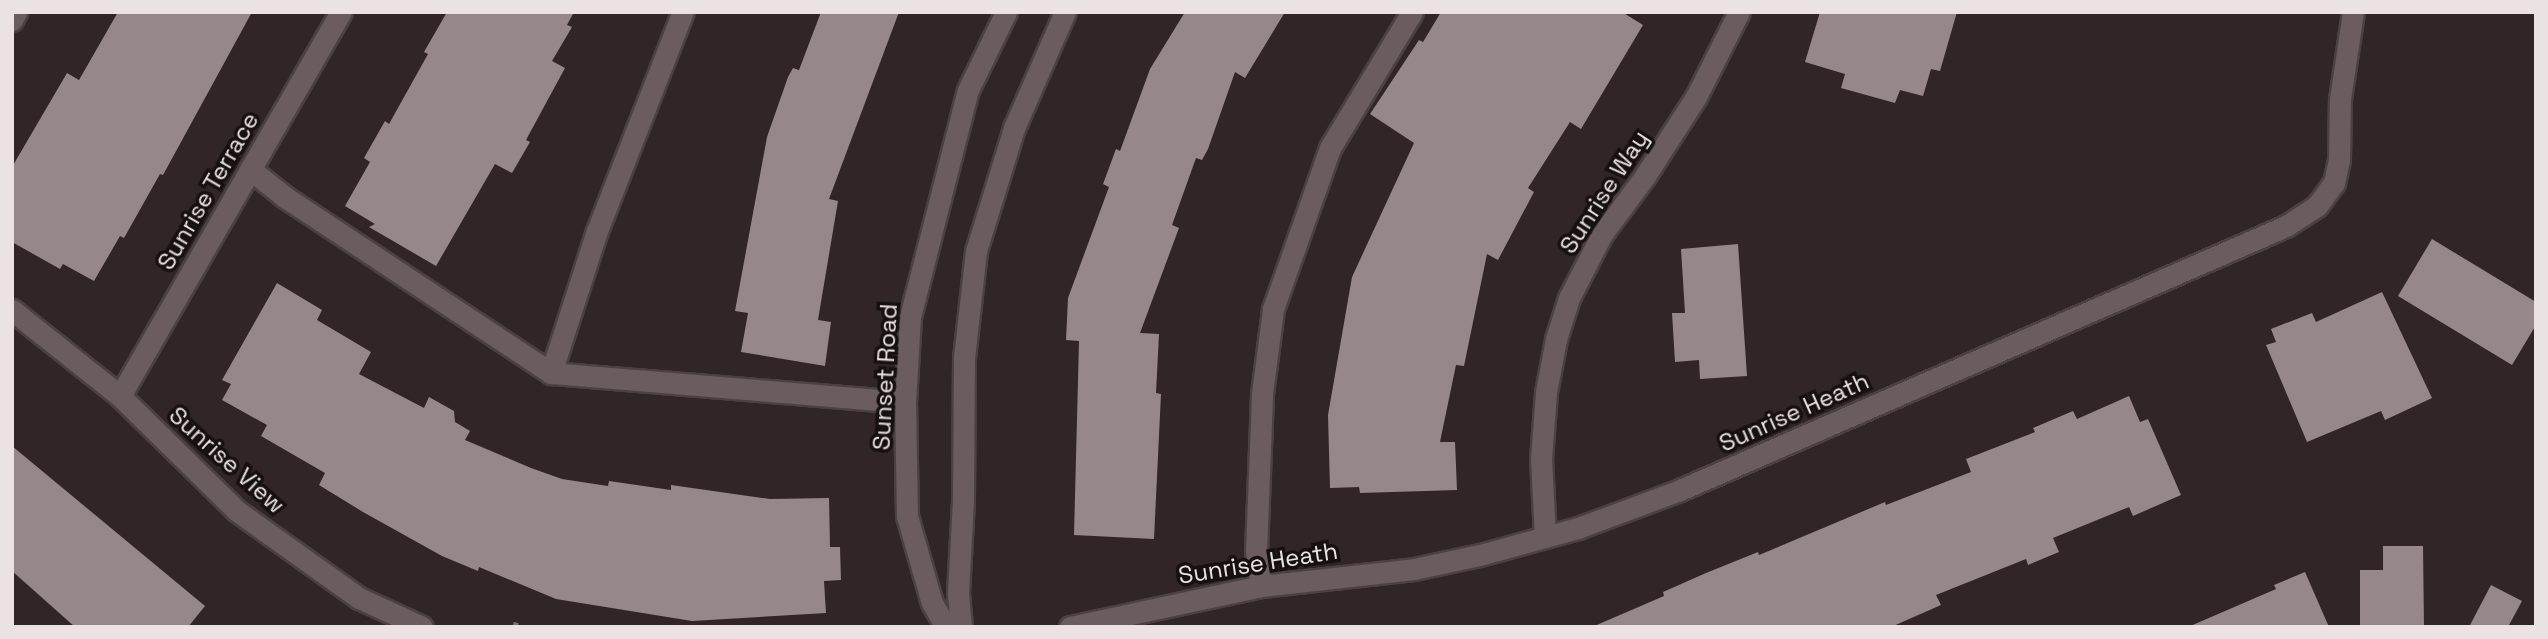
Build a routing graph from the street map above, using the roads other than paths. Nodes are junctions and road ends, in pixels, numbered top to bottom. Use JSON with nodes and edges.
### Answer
{"nodes":[{"id":1,"x":16,"y":12,"type":"edge"},
{"id":2,"x":341,"y":12,"type":"edge"},
{"id":3,"x":683,"y":12,"type":"edge"},
{"id":4,"x":1006,"y":12,"type":"edge"},
{"id":5,"x":1065,"y":12,"type":"edge"},
{"id":6,"x":1412,"y":12,"type":"edge"},
{"id":7,"x":1739,"y":12,"type":"edge"},
{"id":8,"x":2353,"y":12,"type":"edge"},
{"id":9,"x":12,"y":20,"type":"edge"},
{"id":10,"x":250,"y":169,"type":"junction"},
{"id":11,"x":12,"y":310,"type":"edge"},
{"id":12,"x":551,"y":373,"type":"junction"},
{"id":13,"x":120,"y":396,"type":"junction"},
{"id":14,"x":905,"y":402,"type":"junction"},
{"id":15,"x":1545,"y":537,"type":"junction"},
{"id":16,"x":1261,"y":586,"type":"junction"},
{"id":17,"x":422,"y":627,"type":"edge"},
{"id":18,"x":946,"y":627,"type":"edge"},
{"id":19,"x":961,"y":627,"type":"edge"},
{"id":20,"x":1070,"y":627,"type":"edge"}],
"edges":[{"from":1,"to":9,"type":"street"},
{"from":2,"to":10,"type":"street","name":"Sunrise Terrace"},
{"from":3,"to":12,"type":"street"},
{"from":4,"to":14,"type":"street","name":"Sunset Road"},
{"from":5,"to":19,"type":"street"},
{"from":6,"to":16,"type":"street"},
{"from":7,"to":15,"type":"street","name":"Sunrise Way"},
{"from":8,"to":15,"type":"street","name":"Sunrise Heath"},
{"from":10,"to":12,"type":"street"},
{"from":10,"to":13,"type":"street","name":"Sunrise Terrace"},
{"from":11,"to":13,"type":"street","name":"Sunrise View"},
{"from":12,"to":14,"type":"street"},
{"from":13,"to":17,"type":"street","name":"Sunrise View"},
{"from":14,"to":18,"type":"street","name":"Sunset Road"},
{"from":15,"to":16,"type":"street","name":"Sunrise Heath"},
{"from":16,"to":20,"type":"street","name":"Sunrise Heath"}]}
